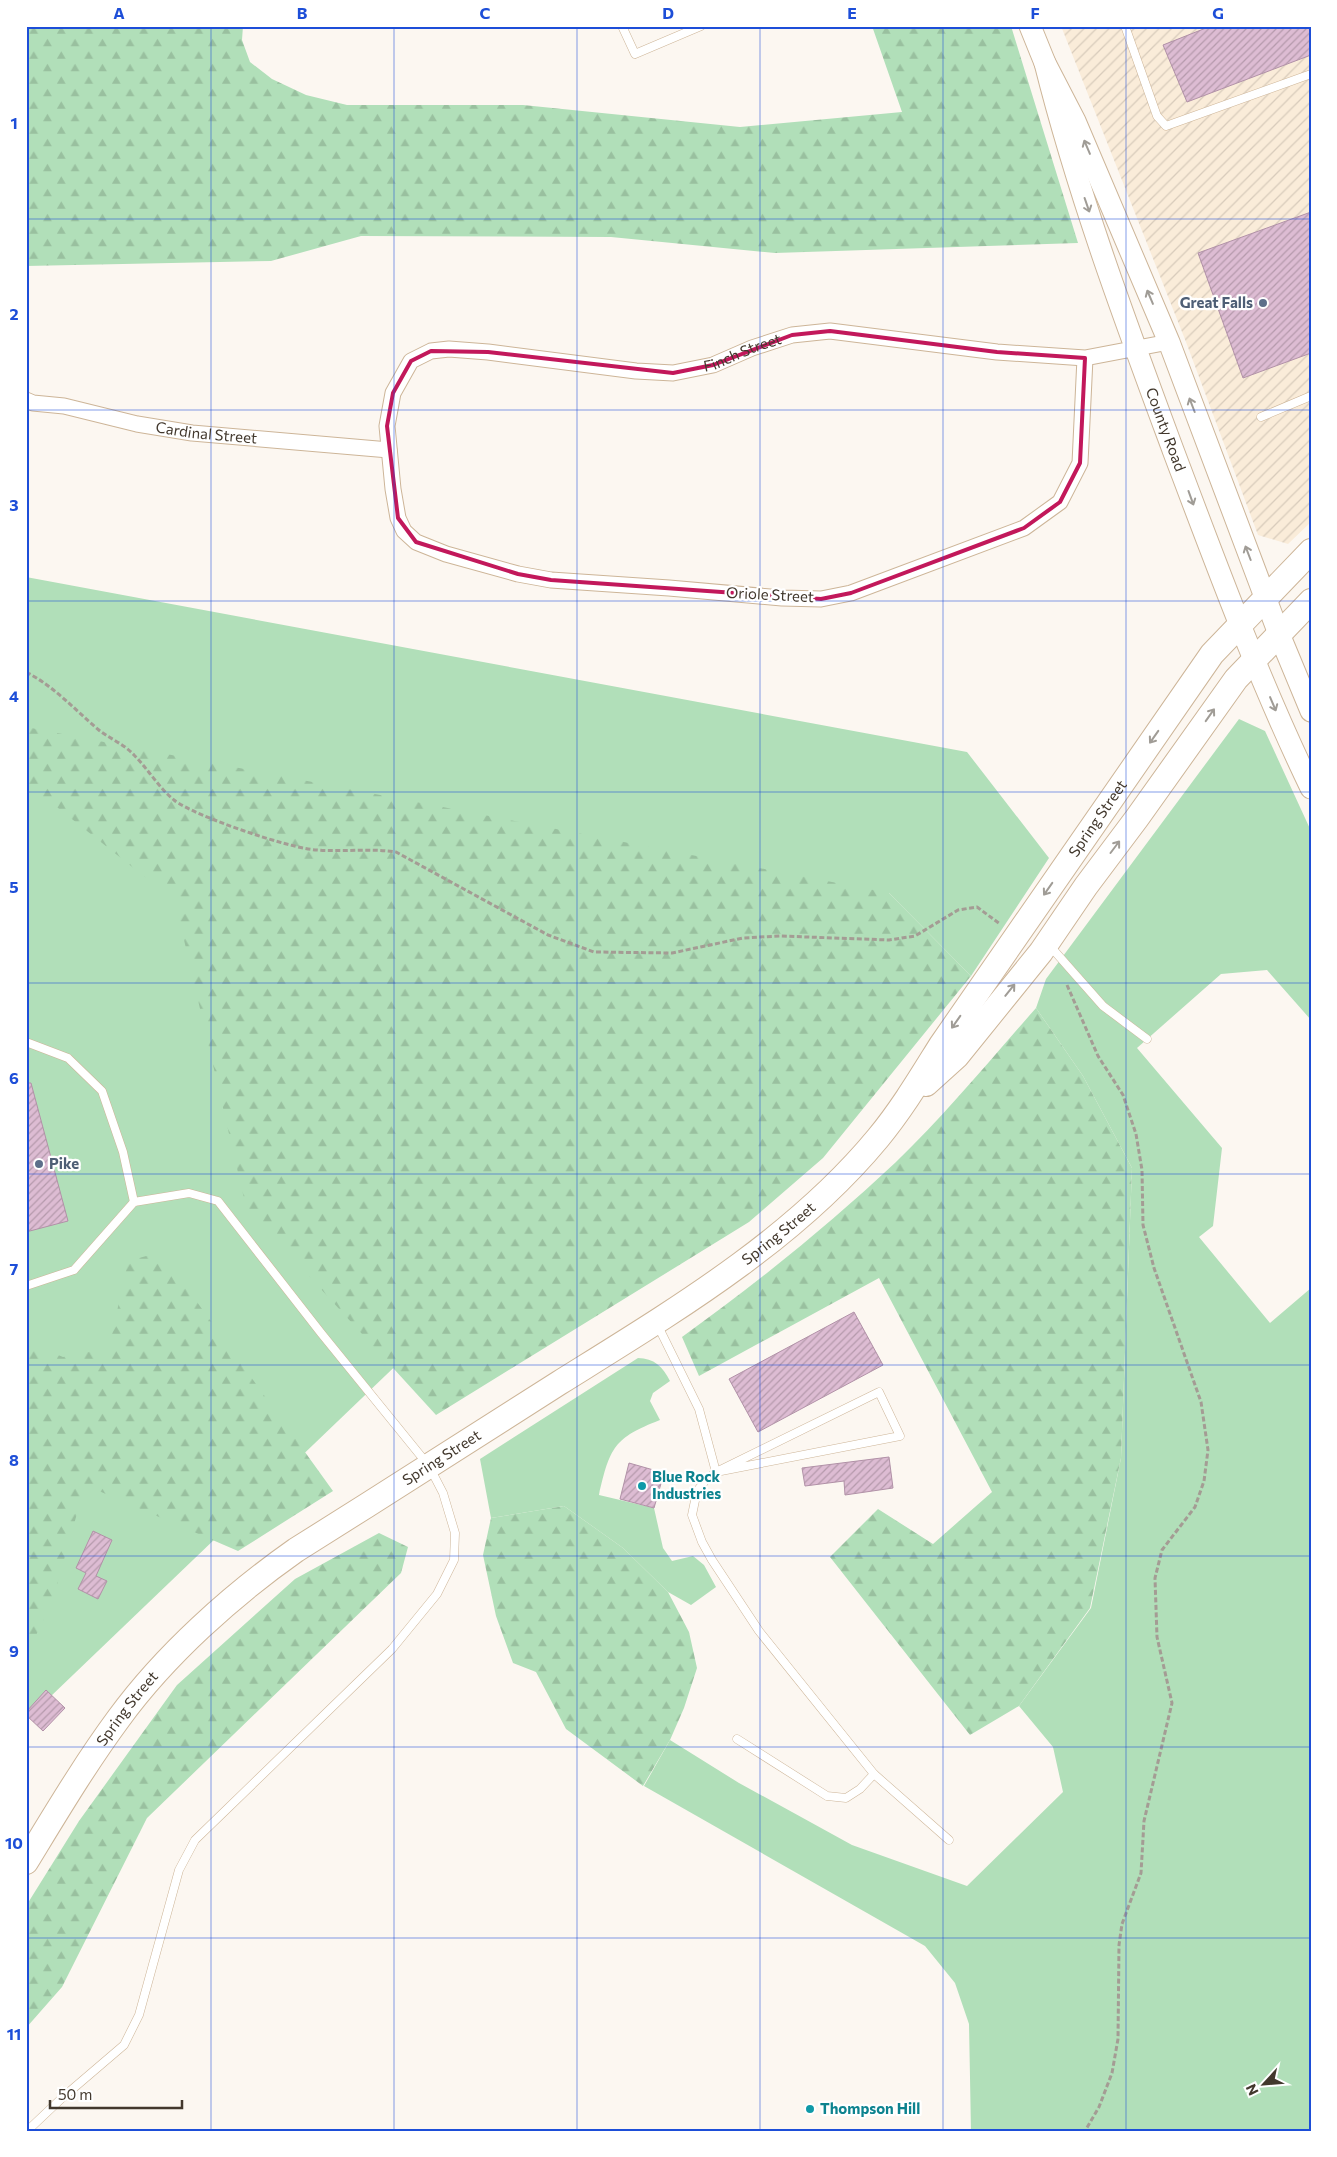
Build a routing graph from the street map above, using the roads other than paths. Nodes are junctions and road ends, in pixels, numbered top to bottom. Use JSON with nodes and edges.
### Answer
{"nodes":[{"id":1,"x":622,"y":26,"type":"edge"},
{"id":2,"x":701,"y":26,"type":"edge"},
{"id":3,"x":1030,"y":26,"type":"edge"},
{"id":4,"x":1126,"y":26,"type":"edge"},
{"id":5,"x":1045,"y":64,"type":"junction"},
{"id":6,"x":1311,"y":74,"type":"edge"},
{"id":7,"x":1169,"y":342,"type":"junction"},
{"id":8,"x":1136,"y":348,"type":"junction"},
{"id":9,"x":1085,"y":358,"type":"junction"},
{"id":10,"x":1311,"y":396,"type":"edge"},
{"id":11,"x":26,"y":400,"type":"edge"},
{"id":12,"x":1260,"y":417,"type":"dead end"},
{"id":13,"x":389,"y":450,"type":"junction"},
{"id":14,"x":1311,"y":552,"type":"edge"},
{"id":15,"x":1265,"y":599,"type":"junction"},
{"id":16,"x":1311,"y":601,"type":"edge"},
{"id":17,"x":1240,"y":625,"type":"junction"},
{"id":18,"x":1278,"y":634,"type":"junction"},
{"id":19,"x":1254,"y":659,"type":"junction"},
{"id":20,"x":1311,"y":711,"type":"edge"},
{"id":21,"x":1311,"y":788,"type":"edge"},
{"id":22,"x":1047,"y":943,"type":"junction"},
{"id":23,"x":1147,"y":1039,"type":"dead end"},
{"id":24,"x":26,"y":1042,"type":"edge"},
{"id":25,"x":906,"y":1102,"type":"junction"},
{"id":26,"x":134,"y":1202,"type":"junction"},
{"id":27,"x":26,"y":1286,"type":"edge"},
{"id":28,"x":656,"y":1322,"type":"junction"},
{"id":29,"x":429,"y":1466,"type":"junction"},
{"id":30,"x":716,"y":1472,"type":"junction"},
{"id":31,"x":737,"y":1739,"type":"dead end"},
{"id":32,"x":874,"y":1774,"type":"junction"},
{"id":33,"x":949,"y":1840,"type":"dead end"},
{"id":34,"x":26,"y":1862,"type":"edge"},
{"id":35,"x":27,"y":2131,"type":"edge"}],
"edges":[{"from":1,"to":2,"type":"lane"},
{"from":3,"to":5,"type":"main road","name":"County Road"},
{"from":4,"to":6,"type":"lane"},
{"from":7,"to":5,"type":"main road","name":"County Road","one_way":true},
{"from":5,"to":8,"type":"main road","name":"County Road","one_way":true},
{"from":7,"to":8,"type":"street","name":"Finch Street"},
{"from":15,"to":7,"type":"main road","name":"County Road","one_way":true},
{"from":8,"to":9,"type":"street","name":"Finch Street"},
{"from":8,"to":17,"type":"main road","name":"County Road","one_way":true},
{"from":9,"to":13,"type":"street","name":"Finch Street"},
{"from":9,"to":13,"type":"street","name":"Oriole Street"},
{"from":10,"to":12,"type":"lane"},
{"from":11,"to":13,"type":"street","name":"Cardinal Street"},
{"from":14,"to":15,"type":"main road","name":"Spring Street"},
{"from":15,"to":17,"type":"main road","name":"Spring Street"},
{"from":15,"to":18,"type":"main road","name":"County Road"},
{"from":16,"to":18,"type":"main road","name":"Spring Street"},
{"from":17,"to":19,"type":"main road","name":"County Road"},
{"from":17,"to":25,"type":"main road","name":"Spring Street","one_way":true},
{"from":18,"to":19,"type":"main road","name":"Spring Street"},
{"from":18,"to":20,"type":"main road","name":"County Road"},
{"from":19,"to":21,"type":"main road","name":"County Road","one_way":true},
{"from":22,"to":19,"type":"main road","name":"Spring Street","one_way":true},
{"from":22,"to":23,"type":"lane"},
{"from":25,"to":22,"type":"main road","name":"Spring Street","one_way":true},
{"from":24,"to":26,"type":"lane"},
{"from":25,"to":28,"type":"main road","name":"Spring Street"},
{"from":26,"to":27,"type":"lane"},
{"from":26,"to":29,"type":"lane"},
{"from":28,"to":29,"type":"main road","name":"Spring Street"},
{"from":28,"to":30,"type":"lane"},
{"from":29,"to":34,"type":"main road","name":"Spring Street"},
{"from":29,"to":35,"type":"lane"},
{"from":30,"to":30,"type":"lane"},
{"from":30,"to":32,"type":"lane"},
{"from":31,"to":32,"type":"lane"},
{"from":32,"to":33,"type":"lane"}]}
